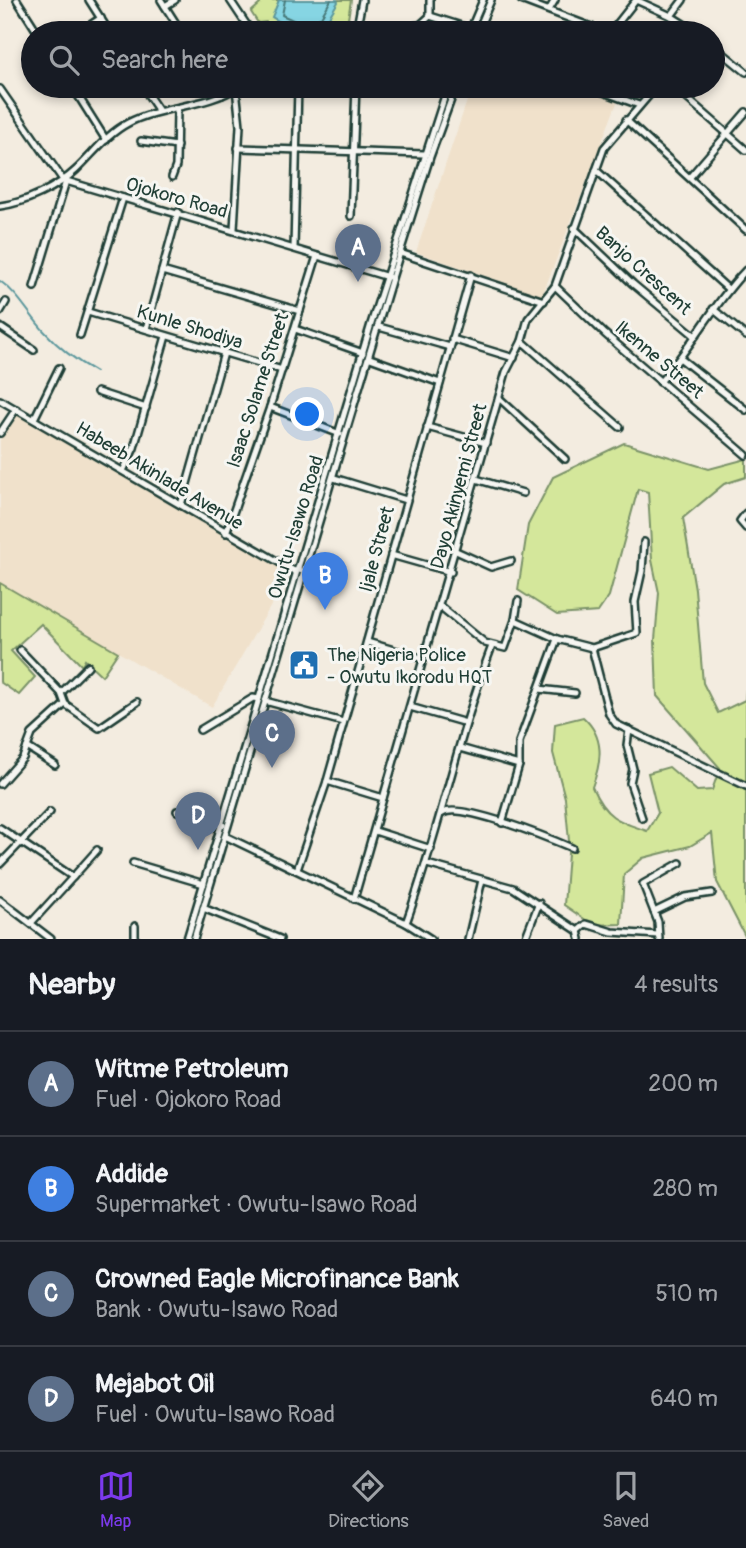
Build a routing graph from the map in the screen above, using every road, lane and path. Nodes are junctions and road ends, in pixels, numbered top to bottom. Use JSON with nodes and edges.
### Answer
{"nodes":[{"id":1,"x":89,"y":0,"type":"edge"},
{"id":2,"x":161,"y":0,"type":"edge"},
{"id":3,"x":175,"y":0,"type":"edge"},
{"id":4,"x":230,"y":0,"type":"edge"},
{"id":5,"x":362,"y":0,"type":"edge"},
{"id":6,"x":430,"y":0,"type":"edge"},
{"id":7,"x":483,"y":0,"type":"edge"},
{"id":8,"x":491,"y":0,"type":"edge"},
{"id":9,"x":521,"y":0,"type":"edge"},
{"id":10,"x":555,"y":0,"type":"edge"},
{"id":11,"x":683,"y":0,"type":"edge"},
{"id":12,"x":19,"y":1,"type":"edge"},
{"id":13,"x":165,"y":6,"type":"junction"},
{"id":14,"x":549,"y":10,"type":"junction"},
{"id":15,"x":430,"y":16,"type":"junction"},
{"id":16,"x":671,"y":16,"type":"junction"},
{"id":17,"x":101,"y":18,"type":"junction"},
{"id":18,"x":31,"y":21,"type":"edge"},
{"id":19,"x":96,"y":21,"type":"edge"},
{"id":20,"x":103,"y":21,"type":"edge"},
{"id":21,"x":174,"y":21,"type":"edge"},
{"id":22,"x":244,"y":21,"type":"edge"},
{"id":23,"x":358,"y":21,"type":"edge"},
{"id":24,"x":424,"y":21,"type":"edge"},
{"id":25,"x":443,"y":21,"type":"edge"},
{"id":26,"x":476,"y":21,"type":"edge"},
{"id":27,"x":479,"y":21,"type":"edge"},
{"id":28,"x":578,"y":21,"type":"edge"},
{"id":29,"x":619,"y":21,"type":"edge"},
{"id":30,"x":679,"y":21,"type":"edge"},
{"id":31,"x":725,"y":54,"type":"edge"},
{"id":32,"x":746,"y":72,"type":"edge"},
{"id":33,"x":0,"y":89,"type":"edge"},
{"id":34,"x":80,"y":98,"type":"edge"},
{"id":35,"x":150,"y":98,"type":"edge"},
{"id":36,"x":212,"y":98,"type":"edge"},
{"id":37,"x":238,"y":98,"type":"edge"},
{"id":38,"x":297,"y":98,"type":"edge"},
{"id":39,"x":356,"y":98,"type":"edge"},
{"id":40,"x":444,"y":98,"type":"edge"},
{"id":41,"x":452,"y":98,"type":"edge"},
{"id":42,"x":620,"y":98,"type":"edge"},
{"id":43,"x":646,"y":98,"type":"edge"},
{"id":44,"x":687,"y":98,"type":"edge"},
{"id":45,"x":639,"y":105,"type":"junction"},
{"id":46,"x":177,"y":108,"type":"junction"},
{"id":47,"x":159,"y":111,"type":"junction"},
{"id":48,"x":746,"y":111,"type":"edge"},
{"id":49,"x":626,"y":120,"type":"junction"},
{"id":50,"x":727,"y":132,"type":"junction"},
{"id":51,"x":106,"y":140,"type":"junction"},
{"id":52,"x":141,"y":141,"type":"dead end"},
{"id":53,"x":177,"y":146,"type":"junction"},
{"id":54,"x":238,"y":148,"type":"junction"},
{"id":55,"x":295,"y":150,"type":"junction"},
{"id":56,"x":746,"y":150,"type":"edge"},
{"id":57,"x":354,"y":151,"type":"junction"},
{"id":58,"x":424,"y":154,"type":"junction"},
{"id":59,"x":596,"y":170,"type":"junction"},
{"id":60,"x":173,"y":177,"type":"dead end"},
{"id":61,"x":690,"y":177,"type":"junction"},
{"id":62,"x":64,"y":180,"type":"junction"},
{"id":63,"x":124,"y":198,"type":"junction"},
{"id":64,"x":0,"y":206,"type":"edge"},
{"id":65,"x":178,"y":212,"type":"junction"},
{"id":66,"x":351,"y":216,"type":"dead end"},
{"id":67,"x":574,"y":228,"type":"junction"},
{"id":68,"x":234,"y":229,"type":"junction"},
{"id":69,"x":746,"y":230,"type":"edge"},
{"id":70,"x":294,"y":248,"type":"junction"},
{"id":71,"x":400,"y":253,"type":"junction"},
{"id":72,"x":317,"y":256,"type":"junction"},
{"id":73,"x":746,"y":270,"type":"edge"},
{"id":74,"x":162,"y":271,"type":"junction"},
{"id":75,"x":471,"y":275,"type":"junction"},
{"id":76,"x":388,"y":277,"type":"junction"},
{"id":77,"x":555,"y":286,"type":"junction"},
{"id":78,"x":34,"y":287,"type":"dead end"},
{"id":79,"x":728,"y":289,"type":"junction"},
{"id":80,"x":544,"y":301,"type":"junction"},
{"id":81,"x":6,"y":302,"type":"dead end"},
{"id":82,"x":713,"y":309,"type":"junction"},
{"id":83,"x":0,"y":312,"type":"edge"},
{"id":84,"x":88,"y":312,"type":"junction"},
{"id":85,"x":300,"y":312,"type":"junction"},
{"id":86,"x":0,"y":327,"type":"edge"},
{"id":87,"x":379,"y":327,"type":"junction"},
{"id":88,"x":146,"y":329,"type":"junction"},
{"id":89,"x":295,"y":329,"type":"junction"},
{"id":90,"x":80,"y":335,"type":"dead end"},
{"id":91,"x":166,"y":335,"type":"junction"},
{"id":92,"x":694,"y":335,"type":"junction"},
{"id":93,"x":746,"y":336,"type":"edge"},
{"id":94,"x":452,"y":339,"type":"junction"},
{"id":95,"x":522,"y":341,"type":"junction"},
{"id":96,"x":450,"y":347,"type":"junction"},
{"id":97,"x":34,"y":350,"type":"dead end"},
{"id":98,"x":224,"y":353,"type":"junction"},
{"id":99,"x":363,"y":353,"type":"junction"},
{"id":100,"x":370,"y":358,"type":"junction"},
{"id":101,"x":514,"y":358,"type":"junction"},
{"id":102,"x":681,"y":359,"type":"junction"},
{"id":103,"x":60,"y":368,"type":"dead end"},
{"id":104,"x":282,"y":370,"type":"junction"},
{"id":105,"x":660,"y":382,"type":"junction"},
{"id":106,"x":440,"y":383,"type":"junction"},
{"id":107,"x":97,"y":392,"type":"dead end"},
{"id":108,"x":499,"y":398,"type":"junction"},
{"id":109,"x":0,"y":400,"type":"edge"},
{"id":110,"x":270,"y":407,"type":"junction"},
{"id":111,"x":146,"y":408,"type":"junction"},
{"id":112,"x":16,"y":409,"type":"junction"},
{"id":113,"x":746,"y":410,"type":"edge"},
{"id":114,"x":34,"y":419,"type":"junction"},
{"id":115,"x":427,"y":426,"type":"junction"},
{"id":116,"x":620,"y":427,"type":"dead end"},
{"id":117,"x":0,"y":433,"type":"edge"},
{"id":118,"x":340,"y":434,"type":"junction"},
{"id":119,"x":486,"y":443,"type":"junction"},
{"id":120,"x":746,"y":455,"type":"edge"},
{"id":121,"x":565,"y":459,"type":"dead end"},
{"id":122,"x":123,"y":471,"type":"junction"},
{"id":123,"x":334,"y":478,"type":"junction"},
{"id":124,"x":476,"y":479,"type":"junction"},
{"id":125,"x":523,"y":493,"type":"dead end"},
{"id":126,"x":406,"y":500,"type":"junction"},
{"id":127,"x":181,"y":505,"type":"junction"},
{"id":128,"x":746,"y":513,"type":"edge"},
{"id":129,"x":746,"y":528,"type":"edge"},
{"id":130,"x":226,"y":533,"type":"junction"},
{"id":131,"x":643,"y":542,"type":"dead end"},
{"id":132,"x":456,"y":551,"type":"junction"},
{"id":133,"x":391,"y":555,"type":"junction"},
{"id":134,"x":511,"y":561,"type":"dead end"},
{"id":135,"x":298,"y":570,"type":"junction"},
{"id":136,"x":307,"y":570,"type":"junction"},
{"id":137,"x":451,"y":572,"type":"junction"},
{"id":138,"x":518,"y":601,"type":"dead end"},
{"id":139,"x":441,"y":607,"type":"junction"},
{"id":140,"x":515,"y":620,"type":"junction"},
{"id":141,"x":557,"y":639,"type":"junction"},
{"id":142,"x":367,"y":642,"type":"junction"},
{"id":143,"x":492,"y":646,"type":"junction"},
{"id":144,"x":592,"y":648,"type":"junction"},
{"id":145,"x":20,"y":650,"type":"dead end"},
{"id":146,"x":424,"y":659,"type":"junction"},
{"id":147,"x":88,"y":667,"type":"dead end"},
{"id":148,"x":539,"y":689,"type":"junction"},
{"id":149,"x":61,"y":693,"type":"junction"},
{"id":150,"x":575,"y":693,"type":"dead end"},
{"id":151,"x":262,"y":700,"type":"junction"},
{"id":152,"x":138,"y":702,"type":"dead end"},
{"id":153,"x":65,"y":704,"type":"junction"},
{"id":154,"x":410,"y":706,"type":"junction"},
{"id":155,"x":343,"y":722,"type":"junction"},
{"id":156,"x":466,"y":723,"type":"junction"},
{"id":157,"x":200,"y":730,"type":"dead end"},
{"id":158,"x":629,"y":730,"type":"junction"},
{"id":159,"x":27,"y":747,"type":"junction"},
{"id":160,"x":460,"y":748,"type":"junction"},
{"id":161,"x":55,"y":765,"type":"dead end"},
{"id":162,"x":519,"y":765,"type":"junction"},
{"id":163,"x":327,"y":781,"type":"junction"},
{"id":164,"x":0,"y":784,"type":"edge"},
{"id":165,"x":746,"y":786,"type":"edge"},
{"id":166,"x":383,"y":798,"type":"junction"},
{"id":167,"x":177,"y":811,"type":"dead end"},
{"id":168,"x":50,"y":812,"type":"dead end"},
{"id":169,"x":443,"y":813,"type":"junction"},
{"id":170,"x":642,"y":818,"type":"dead end"},
{"id":171,"x":502,"y":823,"type":"junction"},
{"id":172,"x":223,"y":825,"type":"junction"},
{"id":173,"x":0,"y":828,"type":"edge"},
{"id":174,"x":375,"y":831,"type":"junction"},
{"id":175,"x":225,"y":836,"type":"junction"},
{"id":176,"x":21,"y":844,"type":"junction"},
{"id":177,"x":572,"y":848,"type":"dead end"},
{"id":178,"x":431,"y":849,"type":"junction"},
{"id":179,"x":97,"y":850,"type":"dead end"},
{"id":180,"x":133,"y":863,"type":"dead end"},
{"id":181,"x":680,"y":863,"type":"dead end"},
{"id":182,"x":0,"y":864,"type":"edge"},
{"id":183,"x":427,"y":864,"type":"junction"},
{"id":184,"x":297,"y":870,"type":"junction"},
{"id":185,"x":73,"y":877,"type":"junction"},
{"id":186,"x":482,"y":880,"type":"junction"},
{"id":187,"x":204,"y":884,"type":"junction"},
{"id":188,"x":712,"y":893,"type":"dead end"},
{"id":189,"x":354,"y":899,"type":"junction"},
{"id":190,"x":0,"y":900,"type":"edge"},
{"id":191,"x":539,"y":903,"type":"junction"},
{"id":192,"x":203,"y":908,"type":"junction"},
{"id":193,"x":654,"y":912,"type":"junction"},
{"id":194,"x":31,"y":923,"type":"junction"},
{"id":195,"x":406,"y":923,"type":"junction"},
{"id":196,"x":135,"y":926,"type":"dead end"},
{"id":197,"x":578,"y":932,"type":"junction"},
{"id":198,"x":658,"y":937,"type":"edge"},
{"id":199,"x":51,"y":939,"type":"edge"},
{"id":200,"x":135,"y":939,"type":"edge"},
{"id":201,"x":187,"y":939,"type":"edge"},
{"id":202,"x":194,"y":939,"type":"edge"},
{"id":203,"x":280,"y":939,"type":"edge"},
{"id":204,"x":431,"y":939,"type":"edge"},
{"id":205,"x":468,"y":939,"type":"edge"},
{"id":206,"x":525,"y":939,"type":"edge"},
{"id":207,"x":580,"y":939,"type":"edge"}],
"edges":[{"from":1,"to":17,"type":"street"},
{"from":2,"to":13,"type":"street"},
{"from":3,"to":13,"type":"street"},
{"from":4,"to":22,"type":"street"},
{"from":5,"to":23,"type":"street"},
{"from":6,"to":15,"type":"street"},
{"from":7,"to":26,"type":"street"},
{"from":8,"to":27,"type":"street"},
{"from":9,"to":14,"type":"street"},
{"from":10,"to":14,"type":"street"},
{"from":11,"to":16,"type":"street"},
{"from":12,"to":18,"type":"street"},
{"from":13,"to":21,"type":"street"},
{"from":14,"to":28,"type":"street"},
{"from":15,"to":24,"type":"street"},
{"from":15,"to":25,"type":"street"},
{"from":16,"to":29,"type":"street"},
{"from":16,"to":30,"type":"street"},
{"from":17,"to":19,"type":"street"},
{"from":17,"to":20,"type":"street"},
{"from":31,"to":32,"type":"street"},
{"from":33,"to":62,"type":"street"},
{"from":34,"to":51,"type":"street"},
{"from":35,"to":47,"type":"street"},
{"from":36,"to":46,"type":"street"},
{"from":37,"to":54,"type":"street"},
{"from":38,"to":55,"type":"street"},
{"from":39,"to":57,"type":"street"},
{"from":40,"to":58,"type":"street","name":"Owutu-Isawo Road"},
{"from":41,"to":71,"type":"street","name":"Owutu-Isawo Road"},
{"from":42,"to":45,"type":"street"},
{"from":43,"to":45,"type":"street","name":"Dayo Akinyemi Street"},
{"from":44,"to":50,"type":"street"},
{"from":45,"to":49,"type":"street","name":"Dayo Akinyemi Street"},
{"from":46,"to":47,"type":"street"},
{"from":46,"to":53,"type":"street"},
{"from":47,"to":51,"type":"street"},
{"from":48,"to":50,"type":"street"},
{"from":49,"to":59,"type":"street","name":"Dayo Akinyemi Street"},
{"from":49,"to":61,"type":"street"},
{"from":50,"to":56,"type":"street"},
{"from":50,"to":61,"type":"street"},
{"from":51,"to":62,"type":"street"},
{"from":52,"to":53,"type":"street"},
{"from":53,"to":60,"type":"street"},
{"from":54,"to":55,"type":"street"},
{"from":54,"to":68,"type":"street"},
{"from":55,"to":57,"type":"street"},
{"from":55,"to":70,"type":"street"},
{"from":57,"to":58,"type":"street"},
{"from":57,"to":66,"type":"street"},
{"from":58,"to":76,"type":"street","name":"Owutu-Isawo Road"},
{"from":59,"to":67,"type":"street","name":"Dayo Akinyemi Street"},
{"from":59,"to":79,"type":"street"},
{"from":61,"to":69,"type":"street"},
{"from":62,"to":63,"type":"street","name":"Ojokoro Road"},
{"from":62,"to":64,"type":"street"},
{"from":62,"to":78,"type":"street"},
{"from":63,"to":65,"type":"street","name":"Ojokoro Road"},
{"from":63,"to":84,"type":"street"},
{"from":65,"to":68,"type":"street","name":"Ojokoro Road"},
{"from":65,"to":74,"type":"street"},
{"from":67,"to":77,"type":"street","name":"Dayo Akinyemi Street"},
{"from":67,"to":92,"type":"street","name":"Banjo Crescent"},
{"from":68,"to":70,"type":"street","name":"Ojokoro Road"},
{"from":70,"to":72,"type":"street","name":"Ojokoro Road"},
{"from":71,"to":75,"type":"street"},
{"from":71,"to":87,"type":"street","name":"Owutu-Isawo Road"},
{"from":72,"to":76,"type":"street","name":"Ojokoro Road"},
{"from":72,"to":85,"type":"street","name":"Isaac Solame Street"},
{"from":73,"to":79,"type":"street"},
{"from":74,"to":85,"type":"street"},
{"from":74,"to":88,"type":"street"},
{"from":75,"to":80,"type":"street"},
{"from":75,"to":94,"type":"street","name":"Ijale Street"},
{"from":76,"to":99,"type":"street","name":"Owutu-Isawo Road"},
{"from":77,"to":80,"type":"street","name":"Dayo Akinyemi Street"},
{"from":77,"to":105,"type":"street","name":"Ikenne Street"},
{"from":79,"to":82,"type":"street"},
{"from":80,"to":95,"type":"street","name":"Dayo Akinyemi Street"},
{"from":81,"to":83,"type":"street"},
{"from":82,"to":92,"type":"street"},
{"from":82,"to":93,"type":"street"},
{"from":84,"to":88,"type":"street","name":"Kunle Shodiya"},
{"from":84,"to":90,"type":"street"},
{"from":85,"to":89,"type":"street","name":"Isaac Solame Street"},
{"from":86,"to":97,"type":"street"},
{"from":87,"to":96,"type":"street"},
{"from":87,"to":100,"type":"street","name":"Owutu-Isawo Road"},
{"from":88,"to":91,"type":"street","name":"Kunle Shodiya"},
{"from":89,"to":99,"type":"street"},
{"from":89,"to":104,"type":"street","name":"Isaac Solame Street"},
{"from":91,"to":98,"type":"street","name":"Kunle Shodiya"},
{"from":91,"to":111,"type":"street"},
{"from":92,"to":102,"type":"street"},
{"from":94,"to":96,"type":"street","name":"Ijale Street"},
{"from":94,"to":101,"type":"street"},
{"from":95,"to":101,"type":"street","name":"Dayo Akinyemi Street"},
{"from":95,"to":116,"type":"street"},
{"from":96,"to":106,"type":"street","name":"Ijale Street"},
{"from":98,"to":104,"type":"street","name":"Kunle Shodiya"},
{"from":98,"to":127,"type":"street"},
{"from":99,"to":118,"type":"street","name":"Owutu-Isawo Road"},
{"from":100,"to":106,"type":"street"},
{"from":100,"to":123,"type":"street","name":"Owutu-Isawo Road"},
{"from":101,"to":108,"type":"street","name":"Dayo Akinyemi Street"},
{"from":102,"to":105,"type":"street"},
{"from":102,"to":113,"type":"street"},
{"from":103,"to":114,"type":"street"},
{"from":104,"to":110,"type":"street","name":"Isaac Solame Street"},
{"from":105,"to":120,"type":"street","name":"Ikenne Street"},
{"from":106,"to":115,"type":"street","name":"Ijale Street"},
{"from":107,"to":111,"type":"street"},
{"from":108,"to":119,"type":"street","name":"Dayo Akinyemi Street"},
{"from":108,"to":121,"type":"street"},
{"from":109,"to":112,"type":"street","name":"Habeeb Akinlade Avenue"},
{"from":110,"to":118,"type":"street"},
{"from":110,"to":130,"type":"street","name":"Isaac Solame Street"},
{"from":111,"to":122,"type":"street"},
{"from":112,"to":114,"type":"street","name":"Habeeb Akinlade Avenue"},
{"from":112,"to":117,"type":"street"},
{"from":114,"to":122,"type":"street","name":"Habeeb Akinlade Avenue"},
{"from":115,"to":119,"type":"street"},
{"from":115,"to":126,"type":"street","name":"Ijale Street"},
{"from":118,"to":135,"type":"street","name":"Owutu-Isawo Road"},
{"from":119,"to":124,"type":"street","name":"Dayo Akinyemi Street"},
{"from":122,"to":127,"type":"street","name":"Habeeb Akinlade Avenue"},
{"from":123,"to":126,"type":"street"},
{"from":123,"to":136,"type":"street","name":"Owutu-Isawo Road"},
{"from":124,"to":125,"type":"street"},
{"from":124,"to":132,"type":"street","name":"Dayo Akinyemi Street"},
{"from":126,"to":133,"type":"street","name":"Ijale Street"},
{"from":127,"to":130,"type":"street","name":"Habeeb Akinlade Avenue"},
{"from":128,"to":129,"type":"street"},
{"from":130,"to":135,"type":"street","name":"Habeeb Akinlade Avenue"},
{"from":131,"to":144,"type":"street"},
{"from":132,"to":134,"type":"street"},
{"from":132,"to":137,"type":"street","name":"Dayo Akinyemi Street"},
{"from":133,"to":137,"type":"street"},
{"from":133,"to":142,"type":"street","name":"Ijale Street"},
{"from":135,"to":136,"type":"street","name":"Habeeb Akinlade Avenue"},
{"from":135,"to":151,"type":"street","name":"Owutu-Isawo Road"},
{"from":136,"to":151,"type":"street","name":"Owutu-Isawo Road"},
{"from":137,"to":139,"type":"street","name":"Dayo Akinyemi Street"},
{"from":138,"to":140,"type":"street"},
{"from":139,"to":143,"type":"street"},
{"from":139,"to":146,"type":"street","name":"Dayo Akinyemi Street"},
{"from":140,"to":141,"type":"street"},
{"from":140,"to":143,"type":"street"},
{"from":141,"to":144,"type":"street"},
{"from":141,"to":148,"type":"street"},
{"from":142,"to":146,"type":"street"},
{"from":142,"to":155,"type":"street","name":"Ijale Street"},
{"from":143,"to":156,"type":"street"},
{"from":144,"to":158,"type":"street"},
{"from":145,"to":149,"type":"street"},
{"from":146,"to":154,"type":"street","name":"Dayo Akinyemi Street"},
{"from":147,"to":149,"type":"street"},
{"from":148,"to":150,"type":"street"},
{"from":148,"to":162,"type":"street"},
{"from":149,"to":153,"type":"street"},
{"from":151,"to":155,"type":"street"},
{"from":151,"to":157,"type":"street"},
{"from":151,"to":172,"type":"street","name":"Owutu-Isawo Road"},
{"from":151,"to":175,"type":"street","name":"Owutu-Isawo Road"},
{"from":152,"to":153,"type":"street"},
{"from":153,"to":159,"type":"street"},
{"from":154,"to":156,"type":"street"},
{"from":154,"to":166,"type":"street","name":"Dayo Akinyemi Street"},
{"from":155,"to":163,"type":"street","name":"Ijale Street"},
{"from":156,"to":160,"type":"street"},
{"from":158,"to":165,"type":"street"},
{"from":158,"to":170,"type":"street"},
{"from":159,"to":161,"type":"street"},
{"from":159,"to":164,"type":"street"},
{"from":160,"to":162,"type":"street"},
{"from":160,"to":169,"type":"street"},
{"from":162,"to":171,"type":"street"},
{"from":163,"to":166,"type":"street"},
{"from":163,"to":184,"type":"street","name":"Ijale Street"},
{"from":166,"to":174,"type":"street","name":"Dayo Akinyemi Street"},
{"from":167,"to":172,"type":"street"},
{"from":168,"to":176,"type":"street"},
{"from":169,"to":171,"type":"street"},
{"from":169,"to":178,"type":"street"},
{"from":171,"to":177,"type":"street"},
{"from":172,"to":187,"type":"street","name":"Owutu-Isawo Road"},
{"from":173,"to":176,"type":"street"},
{"from":174,"to":178,"type":"street"},
{"from":174,"to":189,"type":"street","name":"Dayo Akinyemi Street"},
{"from":175,"to":184,"type":"street"},
{"from":175,"to":192,"type":"street","name":"Owutu-Isawo Road"},
{"from":176,"to":182,"type":"street"},
{"from":176,"to":185,"type":"street"},
{"from":178,"to":183,"type":"street"},
{"from":179,"to":185,"type":"street"},
{"from":180,"to":187,"type":"street"},
{"from":181,"to":193,"type":"street"},
{"from":183,"to":186,"type":"street"},
{"from":183,"to":195,"type":"street"},
{"from":184,"to":189,"type":"street"},
{"from":185,"to":194,"type":"street"},
{"from":186,"to":191,"type":"street"},
{"from":186,"to":205,"type":"street"},
{"from":187,"to":201,"type":"street","name":"Owutu-Isawo Road"},
{"from":188,"to":193,"type":"street"},
{"from":189,"to":195,"type":"street"},
{"from":190,"to":194,"type":"street"},
{"from":191,"to":197,"type":"street"},
{"from":191,"to":206,"type":"street"},
{"from":192,"to":202,"type":"street","name":"Owutu-Isawo Road"},
{"from":192,"to":203,"type":"street"},
{"from":193,"to":198,"type":"street"},
{"from":194,"to":199,"type":"street"},
{"from":195,"to":204,"type":"street"},
{"from":196,"to":200,"type":"street"},
{"from":197,"to":198,"type":"street"},
{"from":197,"to":207,"type":"street"}]}
